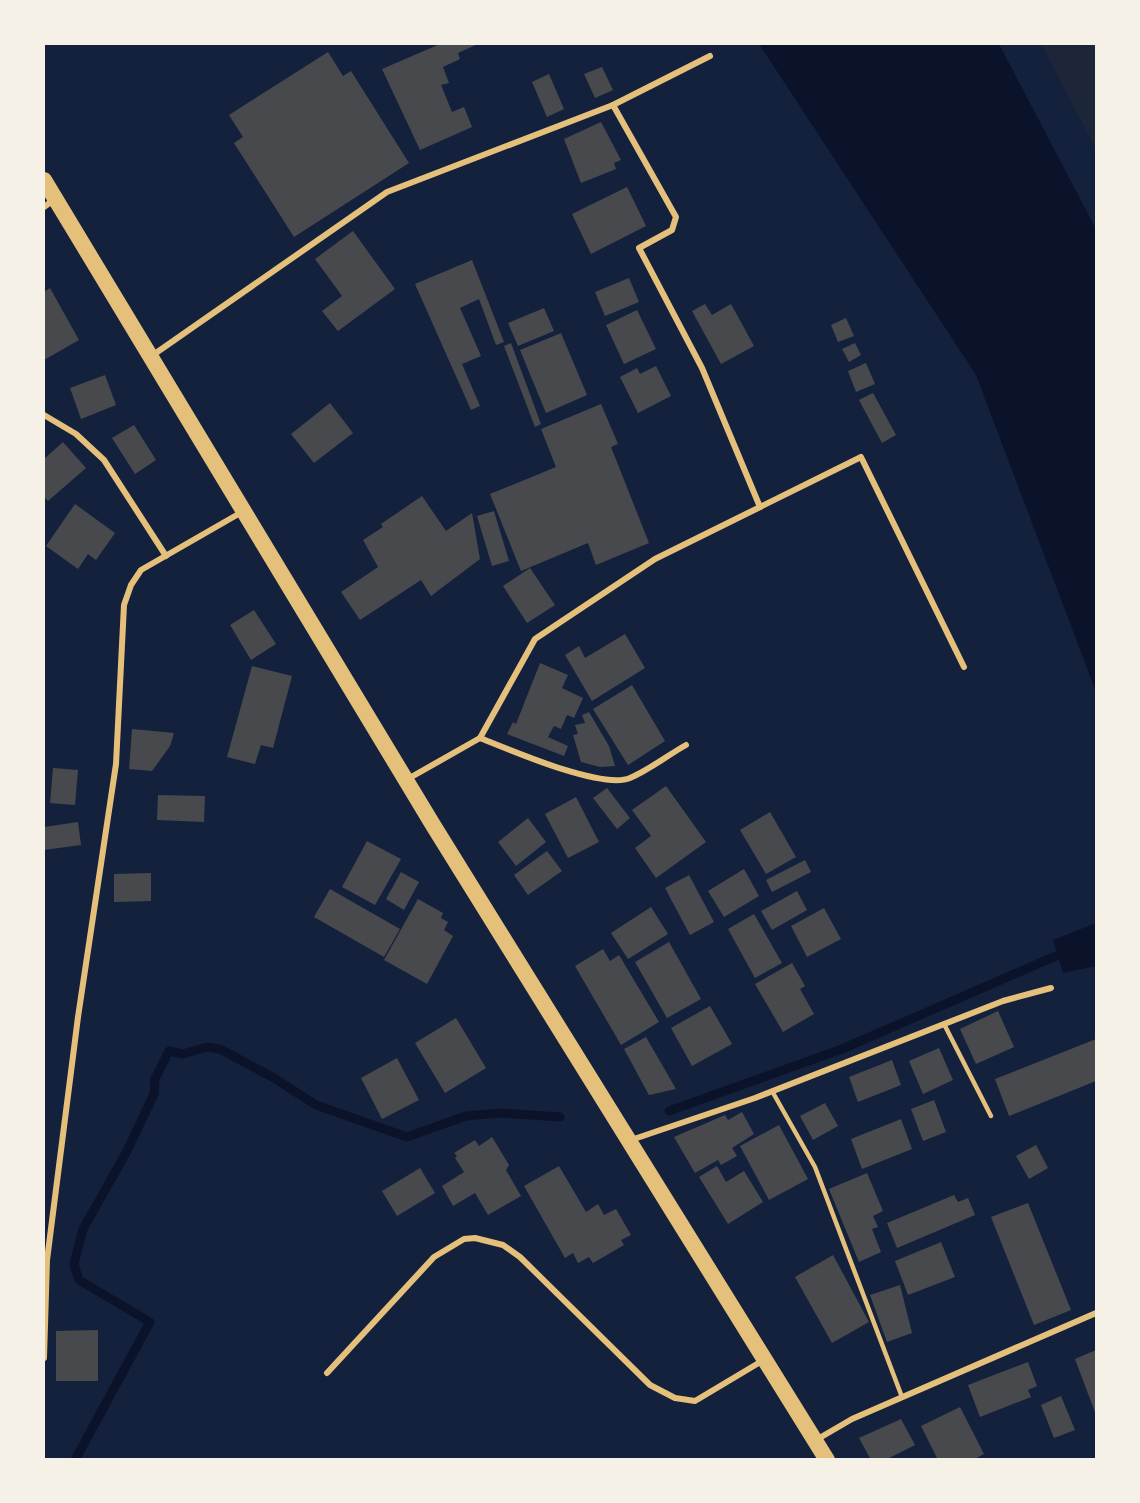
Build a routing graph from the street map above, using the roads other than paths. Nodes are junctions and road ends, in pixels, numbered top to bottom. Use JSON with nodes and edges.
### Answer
{"nodes":[{"id":1,"x":710,"y":56,"type":"dead end"},
{"id":2,"x":613,"y":105,"type":"junction"},
{"id":3,"x":44,"y":180,"type":"edge"},
{"id":4,"x":49,"y":203,"type":"edge"},
{"id":5,"x":150,"y":357,"type":"junction"},
{"id":6,"x":44,"y":415,"type":"edge"},
{"id":7,"x":760,"y":507,"type":"junction"},
{"id":8,"x":243,"y":512,"type":"junction"},
{"id":9,"x":166,"y":556,"type":"junction"},
{"id":10,"x":964,"y":667,"type":"dead end"},
{"id":11,"x":480,"y":738,"type":"junction"},
{"id":12,"x":686,"y":745,"type":"dead end"},
{"id":13,"x":406,"y":780,"type":"junction"},
{"id":14,"x":1051,"y":988,"type":"dead end"},
{"id":15,"x":944,"y":1024,"type":"junction"},
{"id":16,"x":772,"y":1091,"type":"junction"},
{"id":17,"x":991,"y":1116,"type":"dead end"},
{"id":18,"x":628,"y":1141,"type":"junction"},
{"id":19,"x":45,"y":1260,"type":"edge"},
{"id":20,"x":1096,"y":1313,"type":"edge"},
{"id":21,"x":44,"y":1358,"type":"edge"},
{"id":22,"x":763,"y":1361,"type":"junction"},
{"id":23,"x":327,"y":1373,"type":"dead end"},
{"id":24,"x":902,"y":1397,"type":"junction"},
{"id":25,"x":815,"y":1440,"type":"junction"},
{"id":26,"x":826,"y":1460,"type":"edge"}],
"edges":[{"from":1,"to":2,"type":"street"},
{"from":2,"to":5,"type":"street"},
{"from":2,"to":7,"type":"street"},
{"from":3,"to":4,"type":"highway"},
{"from":4,"to":5,"type":"highway"},
{"from":5,"to":8,"type":"highway"},
{"from":6,"to":9,"type":"street"},
{"from":7,"to":10,"type":"street"},
{"from":7,"to":11,"type":"street"},
{"from":8,"to":9,"type":"street"},
{"from":8,"to":13,"type":"highway"},
{"from":9,"to":19,"type":"street"},
{"from":11,"to":12,"type":"street"},
{"from":11,"to":13,"type":"street"},
{"from":13,"to":18,"type":"highway"},
{"from":14,"to":15,"type":"street"},
{"from":15,"to":16,"type":"street"},
{"from":15,"to":17,"type":"lane"},
{"from":16,"to":18,"type":"street"},
{"from":16,"to":24,"type":"lane"},
{"from":18,"to":22,"type":"highway"},
{"from":19,"to":21,"type":"street"},
{"from":20,"to":24,"type":"street"},
{"from":22,"to":23,"type":"street"},
{"from":22,"to":25,"type":"highway"},
{"from":24,"to":25,"type":"street"},
{"from":25,"to":26,"type":"highway"}]}
